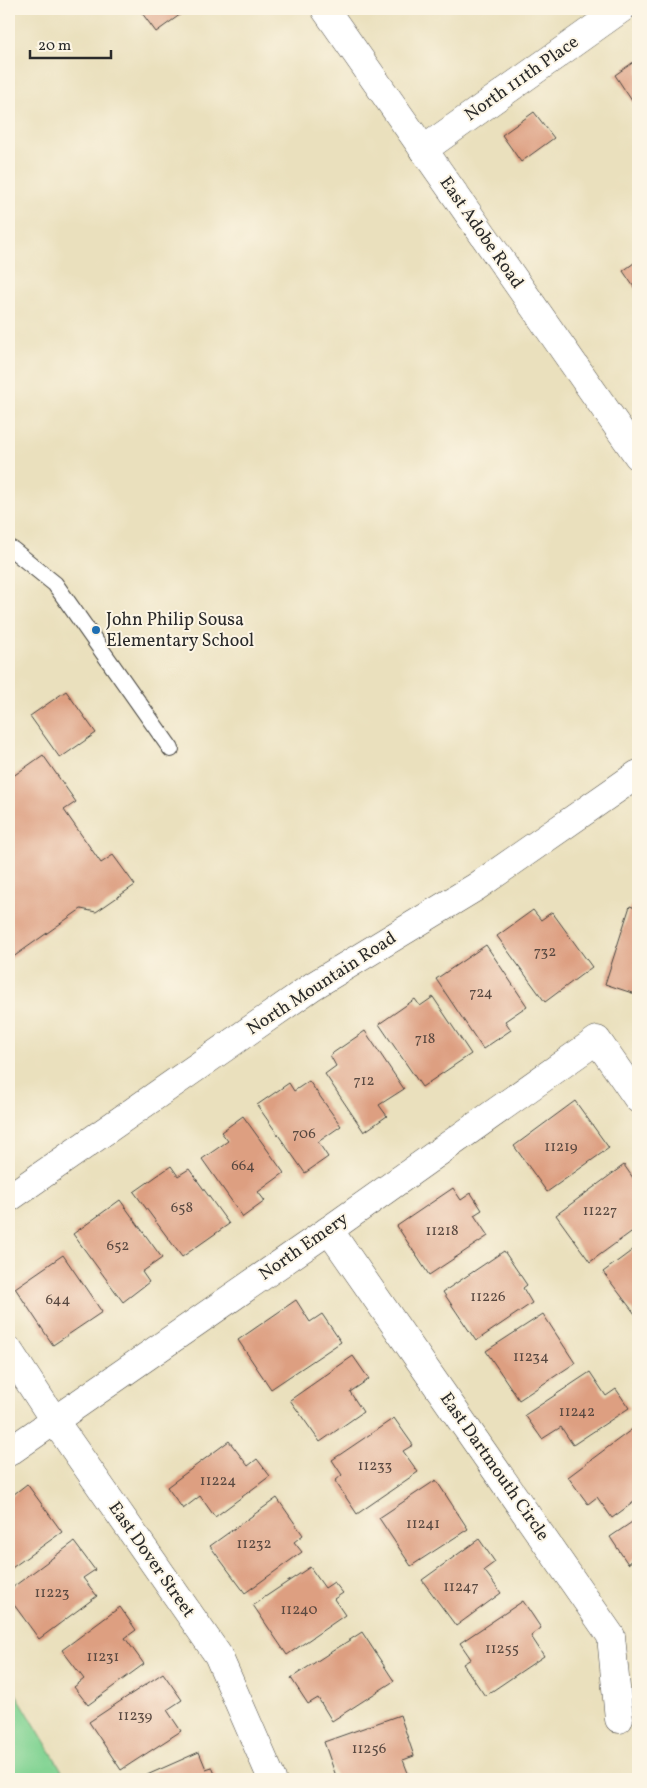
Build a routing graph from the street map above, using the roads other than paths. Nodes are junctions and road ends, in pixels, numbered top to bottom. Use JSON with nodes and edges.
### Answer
{"nodes":[{"id":1,"x":325,"y":9,"type":"edge"},
{"id":2,"x":621,"y":9,"type":"edge"},
{"id":3,"x":423,"y":150,"type":"junction"},
{"id":4,"x":638,"y":456,"type":"edge"},
{"id":5,"x":9,"y":548,"type":"edge"},
{"id":6,"x":171,"y":749,"type":"dead end"},
{"id":7,"x":638,"y":774,"type":"edge"},
{"id":8,"x":638,"y":1099,"type":"edge"},
{"id":9,"x":9,"y":1198,"type":"edge"},
{"id":10,"x":329,"y":1230,"type":"junction"},
{"id":11,"x":9,"y":1351,"type":"edge"},
{"id":12,"x":54,"y":1420,"type":"junction"},
{"id":13,"x":9,"y":1452,"type":"edge"},
{"id":14,"x":619,"y":1719,"type":"dead end"},
{"id":15,"x":272,"y":1779,"type":"edge"}],
"edges":[{"from":1,"to":3,"type":"street","name":"East Adobe Road"},
{"from":2,"to":3,"type":"street","name":"North 111th Place"},
{"from":3,"to":4,"type":"street","name":"East Adobe Road"},
{"from":5,"to":6,"type":"lane"},
{"from":7,"to":9,"type":"street","name":"North Mountain Road"},
{"from":8,"to":10,"type":"street","name":"North Emery"},
{"from":10,"to":12,"type":"street","name":"North Emery"},
{"from":10,"to":14,"type":"street","name":"East Dartmouth Circle"},
{"from":11,"to":12,"type":"street","name":"East Dover Street"},
{"from":12,"to":13,"type":"street","name":"North Emery"},
{"from":12,"to":15,"type":"street","name":"East Dover Street"}]}
